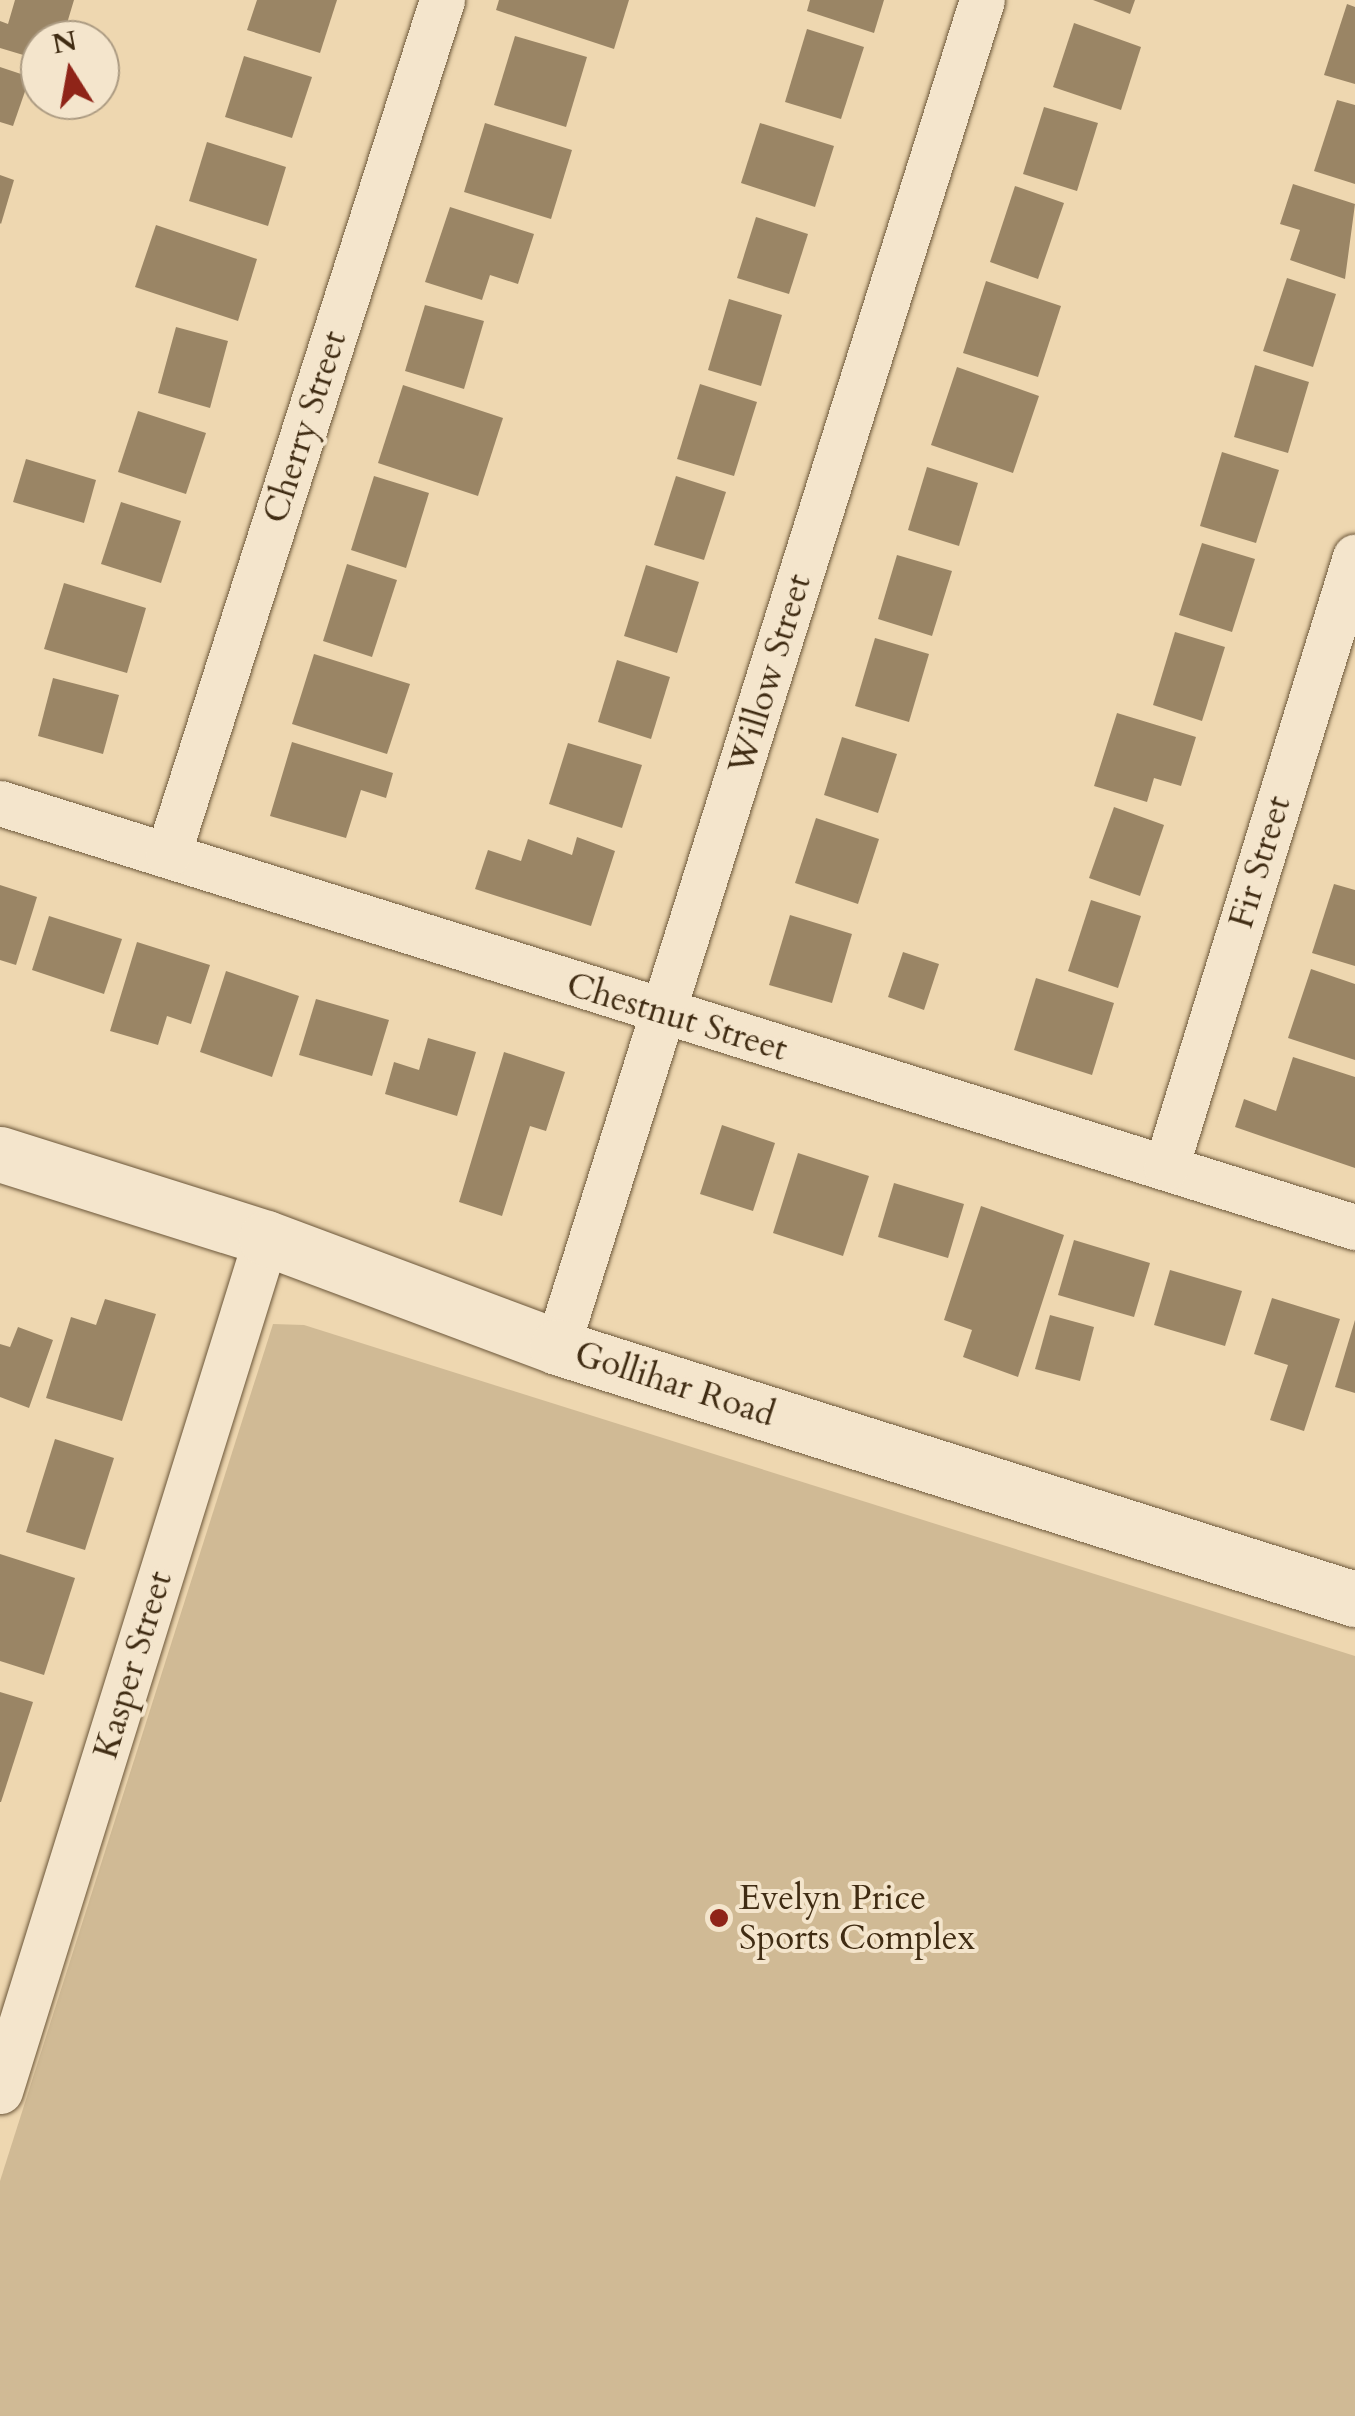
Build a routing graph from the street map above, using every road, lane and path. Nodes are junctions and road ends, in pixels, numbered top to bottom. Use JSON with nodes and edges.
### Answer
{"nodes":[{"id":1,"x":442,"y":0,"type":"edge"},
{"id":2,"x":982,"y":0,"type":"edge"},
{"id":3,"x":1355,"y":558,"type":"edge"},
{"id":4,"x":0,"y":803,"type":"edge"},
{"id":5,"x":168,"y":854,"type":"junction"},
{"id":6,"x":663,"y":1014,"type":"junction"},
{"id":7,"x":0,"y":1154,"type":"edge"},
{"id":8,"x":1166,"y":1167,"type":"junction"},
{"id":9,"x":1355,"y":1228,"type":"edge"},
{"id":10,"x":266,"y":1238,"type":"junction"},
{"id":11,"x":557,"y":1347,"type":"junction"},
{"id":12,"x":1355,"y":1599,"type":"edge"},
{"id":13,"x":0,"y":2091,"type":"edge"}],
"edges":[{"from":1,"to":5,"type":"street","name":"Cherry Street"},
{"from":2,"to":6,"type":"street","name":"Willow Street"},
{"from":3,"to":8,"type":"street","name":"Fir Street"},
{"from":4,"to":5,"type":"street","name":"Chestnut Street"},
{"from":5,"to":6,"type":"street","name":"Chestnut Street"},
{"from":6,"to":8,"type":"street","name":"Chestnut Street"},
{"from":6,"to":11,"type":"street","name":"Willow Street"},
{"from":7,"to":10,"type":"main road","name":"Gollihar Road"},
{"from":8,"to":9,"type":"street","name":"Chestnut Street"},
{"from":10,"to":11,"type":"main road","name":"Gollihar Road"},
{"from":10,"to":13,"type":"street","name":"Kasper Street"},
{"from":11,"to":12,"type":"main road","name":"Gollihar Road"}]}
